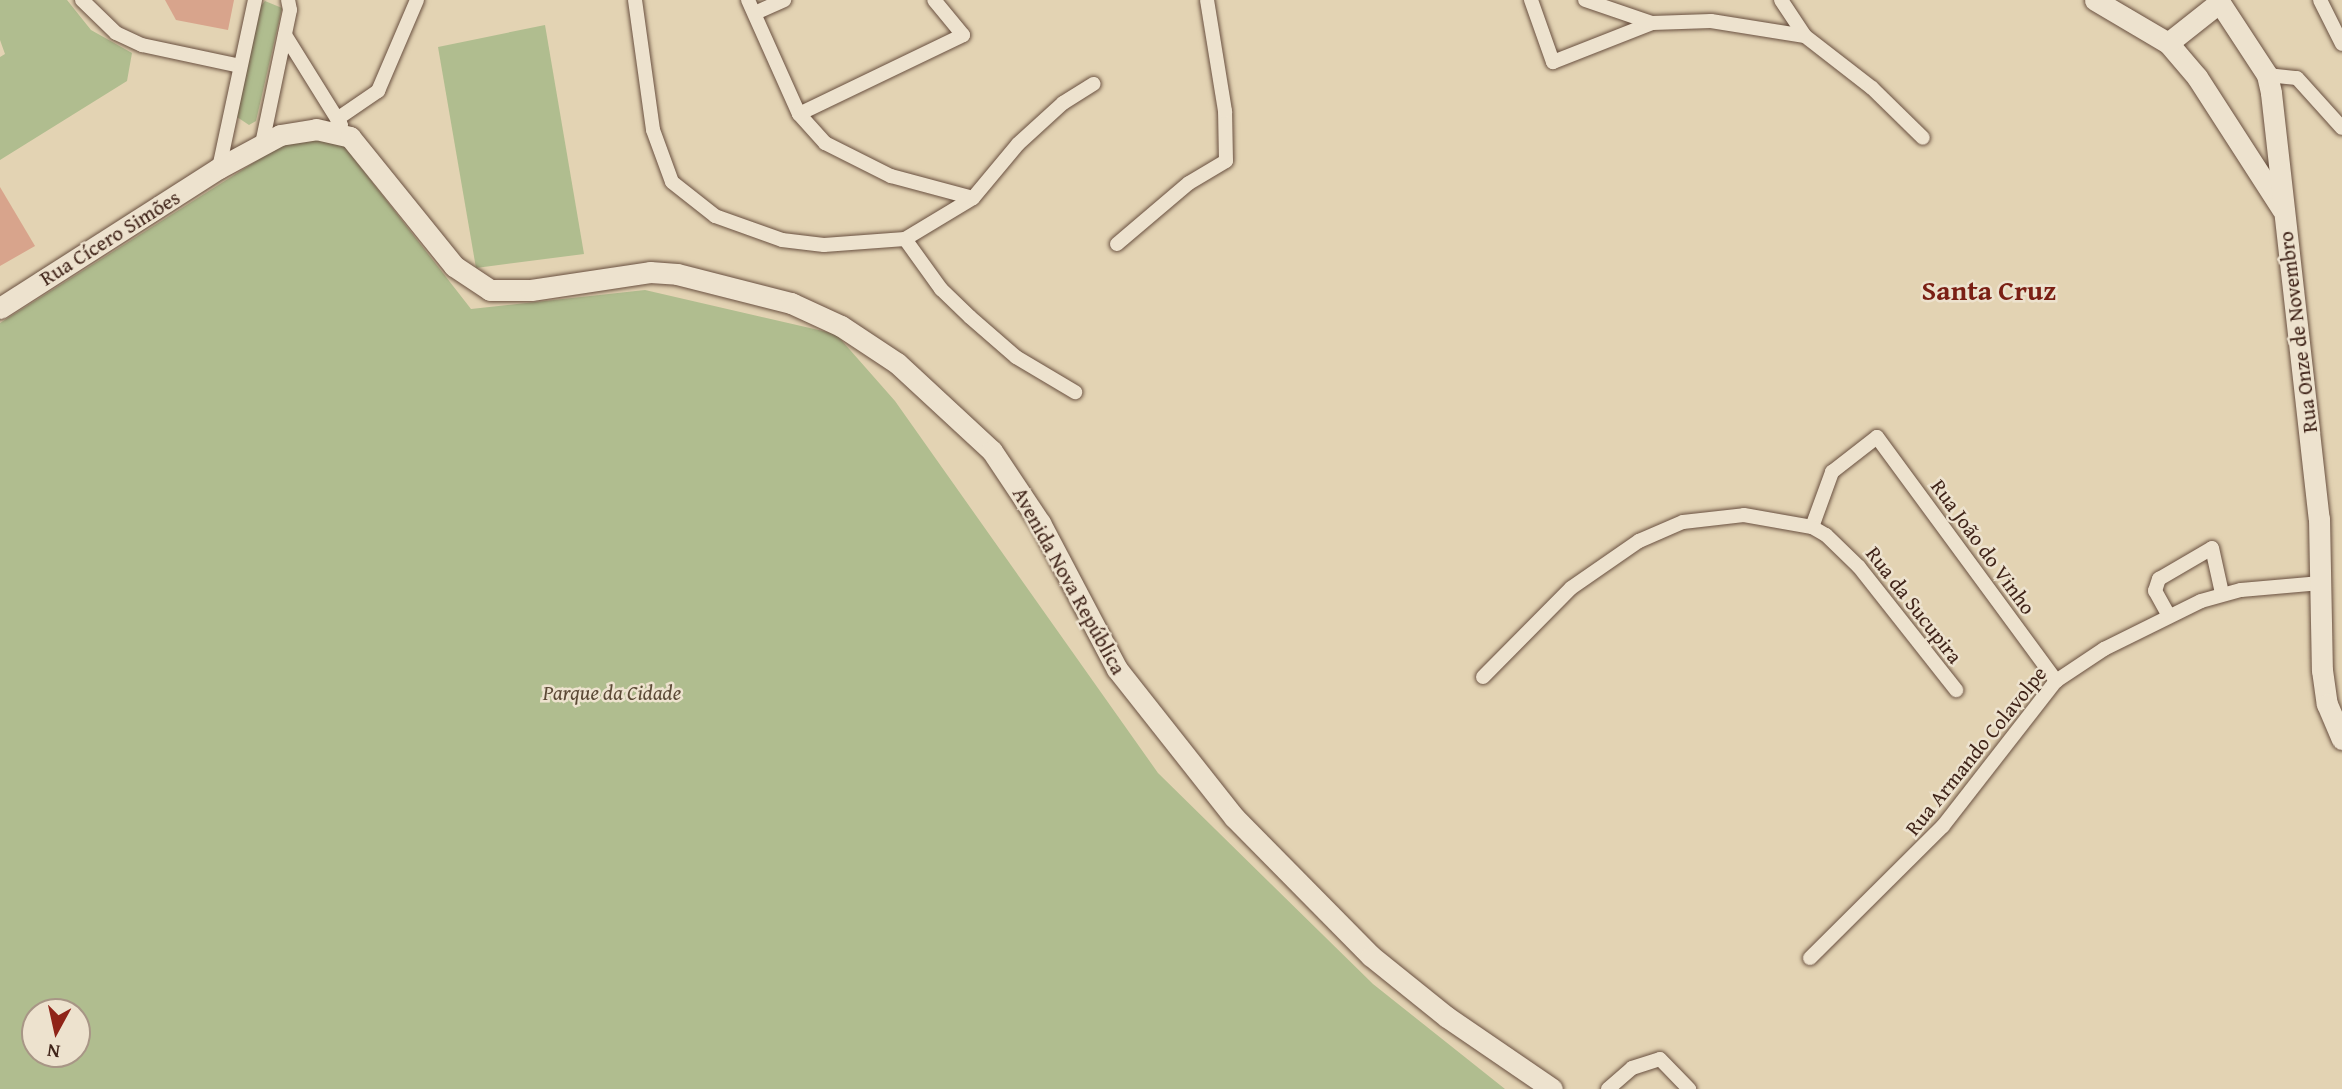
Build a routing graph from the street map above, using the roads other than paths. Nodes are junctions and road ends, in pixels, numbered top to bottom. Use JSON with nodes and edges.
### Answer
{"nodes":[{"id":1,"x":82,"y":0,"type":"edge"},
{"id":2,"x":255,"y":0,"type":"edge"},
{"id":3,"x":288,"y":0,"type":"edge"},
{"id":4,"x":416,"y":0,"type":"edge"},
{"id":5,"x":635,"y":0,"type":"edge"},
{"id":6,"x":784,"y":0,"type":"edge"},
{"id":7,"x":934,"y":0,"type":"edge"},
{"id":8,"x":1207,"y":0,"type":"edge"},
{"id":9,"x":1531,"y":0,"type":"edge"},
{"id":10,"x":1585,"y":0,"type":"edge"},
{"id":11,"x":1781,"y":0,"type":"edge"},
{"id":12,"x":2095,"y":0,"type":"edge"},
{"id":13,"x":2320,"y":0,"type":"edge"},
{"id":14,"x":2219,"y":1,"type":"edge"},
{"id":15,"x":751,"y":7,"type":"edge"},
{"id":16,"x":1652,"y":23,"type":"junction"},
{"id":17,"x":285,"y":35,"type":"junction"},
{"id":18,"x":1805,"y":36,"type":"junction"},
{"id":19,"x":2168,"y":43,"type":"junction"},
{"id":20,"x":2342,"y":44,"type":"edge"},
{"id":21,"x":240,"y":66,"type":"junction"},
{"id":22,"x":2267,"y":75,"type":"junction"},
{"id":23,"x":1094,"y":84,"type":"dead end"},
{"id":24,"x":799,"y":114,"type":"junction"},
{"id":25,"x":337,"y":119,"type":"junction"},
{"id":26,"x":2342,"y":128,"type":"edge"},
{"id":27,"x":351,"y":137,"type":"junction"},
{"id":28,"x":1923,"y":138,"type":"dead end"},
{"id":29,"x":262,"y":144,"type":"junction"},
{"id":30,"x":219,"y":168,"type":"junction"},
{"id":31,"x":973,"y":198,"type":"junction"},
{"id":32,"x":2285,"y":214,"type":"junction"},
{"id":33,"x":905,"y":239,"type":"junction"},
{"id":34,"x":1117,"y":244,"type":"dead end"},
{"id":35,"x":0,"y":308,"type":"edge"},
{"id":36,"x":1075,"y":392,"type":"dead end"},
{"id":37,"x":1812,"y":527,"type":"junction"},
{"id":38,"x":2321,"y":583,"type":"junction"},
{"id":39,"x":2222,"y":593,"type":"junction"},
{"id":40,"x":2169,"y":616,"type":"junction"},
{"id":41,"x":1483,"y":677,"type":"dead end"},
{"id":42,"x":2056,"y":681,"type":"junction"},
{"id":43,"x":1956,"y":690,"type":"dead end"},
{"id":44,"x":2342,"y":739,"type":"edge"},
{"id":45,"x":1810,"y":958,"type":"dead end"},
{"id":46,"x":1552,"y":1089,"type":"edge"},
{"id":47,"x":1608,"y":1089,"type":"edge"},
{"id":48,"x":1689,"y":1089,"type":"edge"}],
"edges":[{"from":1,"to":21,"type":"street"},
{"from":2,"to":21,"type":"street"},
{"from":3,"to":17,"type":"street"},
{"from":4,"to":25,"type":"street"},
{"from":5,"to":33,"type":"street"},
{"from":6,"to":15,"type":"street"},
{"from":7,"to":24,"type":"street"},
{"from":8,"to":34,"type":"street"},
{"from":9,"to":16,"type":"street"},
{"from":10,"to":16,"type":"street"},
{"from":11,"to":18,"type":"street"},
{"from":12,"to":19,"type":"street","name":"Rua Onze de Novembro"},
{"from":13,"to":20,"type":"street"},
{"from":14,"to":19,"type":"street"},
{"from":14,"to":22,"type":"street"},
{"from":15,"to":24,"type":"street"},
{"from":16,"to":18,"type":"street"},
{"from":17,"to":25,"type":"street"},
{"from":17,"to":29,"type":"street"},
{"from":18,"to":28,"type":"street"},
{"from":19,"to":32,"type":"street","name":"Rua Onze de Novembro"},
{"from":21,"to":30,"type":"street"},
{"from":22,"to":26,"type":"street"},
{"from":22,"to":32,"type":"street"},
{"from":23,"to":31,"type":"street"},
{"from":24,"to":31,"type":"street"},
{"from":25,"to":27,"type":"street"},
{"from":27,"to":29,"type":"street","name":"Rua Cícero Simões"},
{"from":27,"to":46,"type":"street","name":"Avenida Nova República"},
{"from":29,"to":30,"type":"street","name":"Rua Cícero Simões"},
{"from":30,"to":35,"type":"street","name":"Rua Cícero Simões"},
{"from":31,"to":33,"type":"street"},
{"from":32,"to":38,"type":"street","name":"Rua Onze de Novembro"},
{"from":33,"to":36,"type":"street"},
{"from":37,"to":41,"type":"street"},
{"from":37,"to":42,"type":"street","name":"Rua João do Vinho"},
{"from":37,"to":43,"type":"street","name":"Rua da Sucupira"},
{"from":38,"to":39,"type":"street","name":"Rua Armando Colavolpe"},
{"from":38,"to":44,"type":"street","name":"Rua Onze de Novembro"},
{"from":39,"to":40,"type":"street","name":"Rua Armando Colavolpe"},
{"from":39,"to":40,"type":"street"},
{"from":40,"to":42,"type":"street","name":"Rua Armando Colavolpe"},
{"from":42,"to":45,"type":"street","name":"Rua Armando Colavolpe"},
{"from":47,"to":48,"type":"street"}]}
